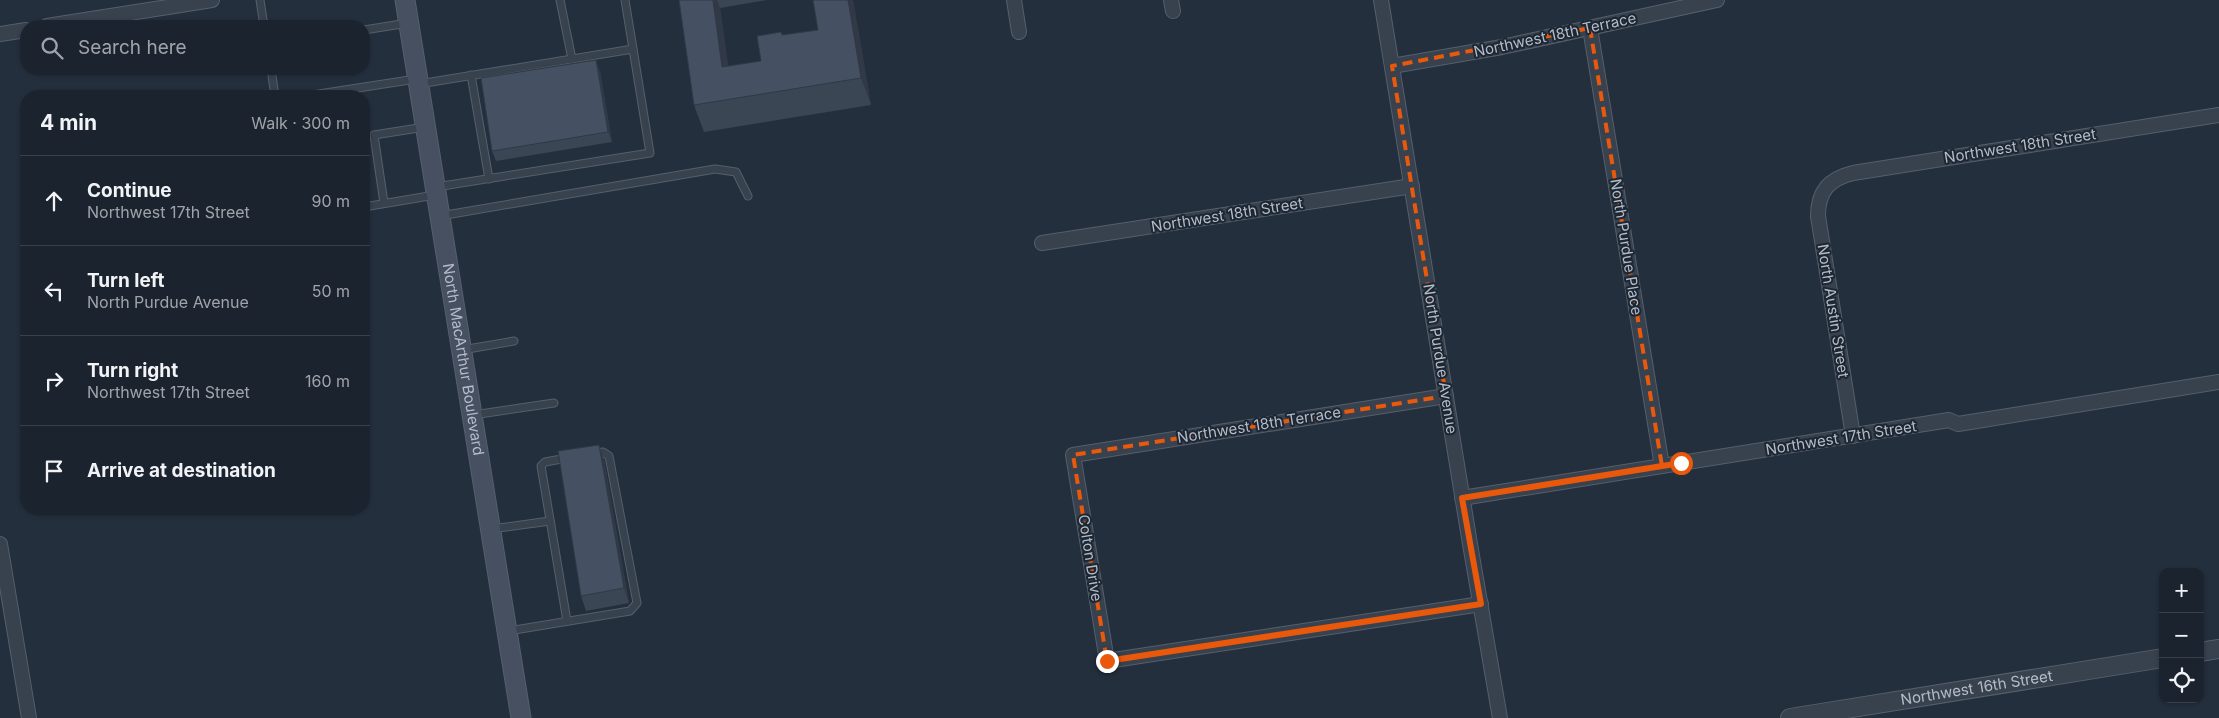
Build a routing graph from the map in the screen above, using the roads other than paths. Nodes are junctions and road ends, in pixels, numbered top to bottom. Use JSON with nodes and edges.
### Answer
{"nodes":[{"id":1,"x":212,"y":0,"type":"edge"},
{"id":2,"x":260,"y":0,"type":"edge"},
{"id":3,"x":405,"y":0,"type":"edge"},
{"id":4,"x":560,"y":0,"type":"edge"},
{"id":5,"x":625,"y":0,"type":"edge"},
{"id":6,"x":1014,"y":0,"type":"edge"},
{"id":7,"x":1381,"y":0,"type":"edge"},
{"id":8,"x":1717,"y":0,"type":"edge"},
{"id":9,"x":85,"y":20,"type":"edge"},
{"id":10,"x":263,"y":20,"type":"edge"},
{"id":11,"x":409,"y":23,"type":"junction"},
{"id":12,"x":1590,"y":28,"type":"junction"},
{"id":13,"x":370,"y":29,"type":"edge"},
{"id":14,"x":20,"y":31,"type":"edge"},
{"id":15,"x":1020,"y":32,"type":"dead end"},
{"id":16,"x":0,"y":34,"type":"edge"},
{"id":17,"x":633,"y":49,"type":"junction"},
{"id":18,"x":572,"y":59,"type":"junction"},
{"id":19,"x":1392,"y":66,"type":"junction"},
{"id":20,"x":272,"y":75,"type":"edge"},
{"id":21,"x":471,"y":75,"type":"junction"},
{"id":22,"x":418,"y":81,"type":"junction"},
{"id":23,"x":275,"y":90,"type":"edge"},
{"id":24,"x":351,"y":90,"type":"edge"},
{"id":25,"x":2219,"y":114,"type":"edge"},
{"id":26,"x":425,"y":126,"type":"junction"},
{"id":27,"x":489,"y":179,"type":"junction"},
{"id":28,"x":1412,"y":186,"type":"junction"},
{"id":29,"x":1824,"y":188,"type":"joint"},
{"id":30,"x":436,"y":191,"type":"junction"},
{"id":31,"x":748,"y":196,"type":"dead end"},
{"id":32,"x":384,"y":203,"type":"junction"},
{"id":33,"x":370,"y":206,"type":"edge"},
{"id":34,"x":440,"y":216,"type":"junction"},
{"id":35,"x":1042,"y":243,"type":"dead end"},
{"id":36,"x":514,"y":341,"type":"dead end"},
{"id":37,"x":462,"y":350,"type":"junction"},
{"id":38,"x":2219,"y":382,"type":"edge"},
{"id":39,"x":1446,"y":396,"type":"junction"},
{"id":40,"x":554,"y":402,"type":"dead end"},
{"id":41,"x":472,"y":415,"type":"junction"},
{"id":42,"x":1853,"y":436,"type":"junction"},
{"id":43,"x":1073,"y":455,"type":"joint"},
{"id":44,"x":584,"y":456,"type":"edge"},
{"id":45,"x":574,"y":457,"type":"edge"},
{"id":46,"x":1662,"y":466,"type":"junction"},
{"id":47,"x":1462,"y":498,"type":"junction"},
{"id":48,"x":550,"y":521,"type":"junction"},
{"id":49,"x":491,"y":529,"type":"junction"},
{"id":50,"x":0,"y":544,"type":"edge"},
{"id":51,"x":1481,"y":604,"type":"junction"},
{"id":52,"x":567,"y":621,"type":"junction"},
{"id":53,"x":507,"y":631,"type":"junction"},
{"id":54,"x":2219,"y":649,"type":"edge"},
{"id":55,"x":2204,"y":651,"type":"edge"},
{"id":56,"x":2159,"y":659,"type":"edge"},
{"id":57,"x":29,"y":718,"type":"edge"},
{"id":58,"x":521,"y":718,"type":"edge"},
{"id":59,"x":1500,"y":718,"type":"edge"},
{"id":60,"x":1790,"y":718,"type":"edge"}],
"edges":[{"from":1,"to":9,"type":"street"},
{"from":2,"to":10,"type":"lane"},
{"from":3,"to":11,"type":"main road","name":"North MacArthur Boulevard"},
{"from":4,"to":18,"type":"lane"},
{"from":5,"to":17,"type":"lane"},
{"from":6,"to":15,"type":"street"},
{"from":7,"to":19,"type":"street","name":"North Purdue Avenue"},
{"from":8,"to":12,"type":"street","name":"Northwest 18th Terrace"},
{"from":11,"to":13,"type":"lane"},
{"from":11,"to":22,"type":"main road","name":"North MacArthur Boulevard"},
{"from":12,"to":19,"type":"street","name":"Northwest 18th Terrace"},
{"from":12,"to":46,"type":"street","name":"North Purdue Place"},
{"from":14,"to":16,"type":"street"},
{"from":17,"to":18,"type":"lane"},
{"from":17,"to":27,"type":"lane"},
{"from":18,"to":21,"type":"lane"},
{"from":19,"to":28,"type":"street","name":"North Purdue Avenue"},
{"from":20,"to":23,"type":"lane"},
{"from":21,"to":22,"type":"lane"},
{"from":21,"to":27,"type":"lane"},
{"from":22,"to":24,"type":"lane"},
{"from":22,"to":26,"type":"main road","name":"North MacArthur Boulevard"},
{"from":25,"to":29,"type":"street","name":"Northwest 18th Street"},
{"from":26,"to":30,"type":"main road","name":"North MacArthur Boulevard"},
{"from":26,"to":32,"type":"lane"},
{"from":27,"to":30,"type":"lane"},
{"from":28,"to":35,"type":"street","name":"Northwest 18th Street"},
{"from":28,"to":39,"type":"street","name":"North Purdue Avenue"},
{"from":29,"to":42,"type":"street","name":"North Austin Street"},
{"from":30,"to":32,"type":"lane"},
{"from":30,"to":34,"type":"main road","name":"North MacArthur Boulevard"},
{"from":31,"to":34,"type":"lane"},
{"from":32,"to":33,"type":"lane"},
{"from":34,"to":37,"type":"main road","name":"North MacArthur Boulevard"},
{"from":36,"to":37,"type":"lane"},
{"from":37,"to":41,"type":"main road","name":"North MacArthur Boulevard"},
{"from":38,"to":42,"type":"street","name":"Northwest 17th Street"},
{"from":39,"to":43,"type":"street","name":"Northwest 18th Terrace"},
{"from":39,"to":47,"type":"street","name":"North Purdue Avenue"},
{"from":40,"to":41,"type":"lane"},
{"from":41,"to":49,"type":"main road","name":"North MacArthur Boulevard"},
{"from":42,"to":46,"type":"street","name":"Northwest 17th Street"},
{"from":43,"to":51,"type":"street","name":"Colton Drive"},
{"from":44,"to":52,"type":"lane"},
{"from":45,"to":48,"type":"lane"},
{"from":46,"to":47,"type":"street","name":"Northwest 17th Street"},
{"from":47,"to":51,"type":"street","name":"North Purdue Avenue"},
{"from":48,"to":49,"type":"lane"},
{"from":48,"to":52,"type":"lane"},
{"from":49,"to":53,"type":"main road","name":"North MacArthur Boulevard"},
{"from":50,"to":57,"type":"street"},
{"from":51,"to":59,"type":"street","name":"North Purdue Avenue"},
{"from":52,"to":53,"type":"lane"},
{"from":53,"to":58,"type":"main road","name":"North MacArthur Boulevard"},
{"from":54,"to":55,"type":"street"},
{"from":56,"to":60,"type":"street","name":"Northwest 16th Street"}]}
